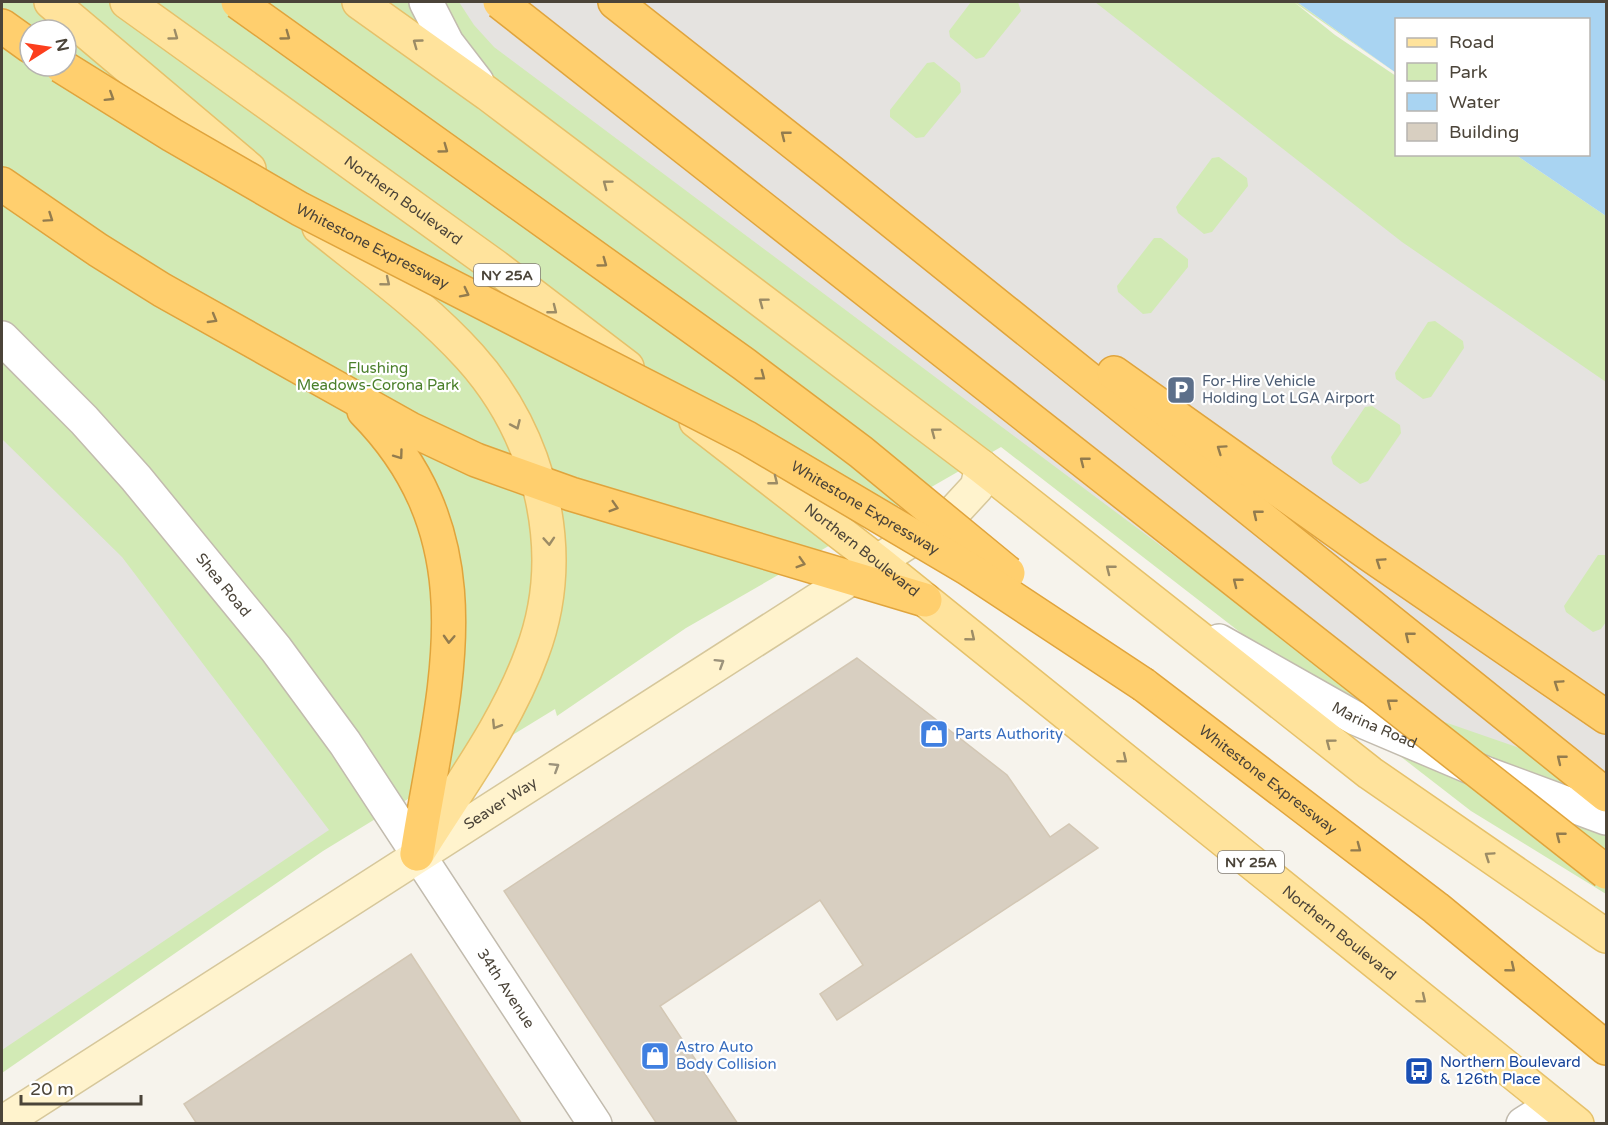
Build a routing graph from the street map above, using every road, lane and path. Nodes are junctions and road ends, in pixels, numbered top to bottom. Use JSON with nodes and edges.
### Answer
{"nodes":[{"id":1,"x":51,"y":2,"type":"edge"},
{"id":2,"x":127,"y":2,"type":"edge"},
{"id":3,"x":238,"y":2,"type":"edge"},
{"id":4,"x":358,"y":2,"type":"edge"},
{"id":5,"x":426,"y":2,"type":"edge"},
{"id":6,"x":500,"y":2,"type":"edge"},
{"id":7,"x":615,"y":2,"type":"edge"},
{"id":8,"x":2,"y":26,"type":"edge"},
{"id":9,"x":18,"y":37,"type":"edge"},
{"id":10,"x":78,"y":77,"type":"edge"},
{"id":11,"x":488,"y":94,"type":"junction"},
{"id":12,"x":831,"y":172,"type":"junction"},
{"id":13,"x":2,"y":184,"type":"edge"},
{"id":14,"x":2,"y":338,"type":"edge"},
{"id":15,"x":348,"y":395,"type":"junction"},
{"id":16,"x":982,"y":467,"type":"junction"},
{"id":17,"x":538,"y":483,"type":"junction"},
{"id":18,"x":865,"y":570,"type":"junction"},
{"id":19,"x":925,"y":600,"type":"joint"},
{"id":20,"x":1156,"y":605,"type":"junction"},
{"id":21,"x":1144,"y":685,"type":"junction"},
{"id":22,"x":1606,"y":717,"type":"edge"},
{"id":23,"x":1606,"y":795,"type":"edge"},
{"id":24,"x":1606,"y":818,"type":"edge"},
{"id":25,"x":417,"y":854,"type":"junction"},
{"id":26,"x":1606,"y":872,"type":"edge"},
{"id":27,"x":1606,"y":936,"type":"edge"},
{"id":28,"x":1606,"y":1047,"type":"edge"},
{"id":29,"x":1565,"y":1114,"type":"edge"},
{"id":30,"x":8,"y":1121,"type":"edge"},
{"id":31,"x":595,"y":1124,"type":"edge"},
{"id":32,"x":1523,"y":1124,"type":"edge"}],
"edges":[{"from":1,"to":17,"type":"main road","one_way":true},
{"from":2,"to":18,"type":"main road","name":"Northern Boulevard","number":"NY 25A","one_way":true},
{"from":3,"to":21,"type":"highway","one_way":true,"bridge":true},
{"from":11,"to":4,"type":"main road","one_way":true},
{"from":5,"to":11,"type":"street"},
{"from":26,"to":6,"type":"highway","one_way":true,"bridge":true},
{"from":12,"to":7,"type":"highway","one_way":true},
{"from":8,"to":9,"type":"highway"},
{"from":10,"to":21,"type":"highway","name":"Whitestone Expressway","one_way":true,"bridge":true},
{"from":16,"to":11,"type":"main road","one_way":true},
{"from":22,"to":12,"type":"highway","one_way":true},
{"from":23,"to":12,"type":"highway","one_way":true},
{"from":13,"to":15,"type":"highway","one_way":true},
{"from":14,"to":25,"type":"street","name":"Shea Road"},
{"from":15,"to":17,"type":"highway"},
{"from":15,"to":25,"type":"highway","one_way":true},
{"from":16,"to":18,"type":"main road","name":"Seaver Way"},
{"from":20,"to":16,"type":"main road","one_way":true},
{"from":17,"to":18,"type":"highway","one_way":true},
{"from":17,"to":25,"type":"main road","one_way":true},
{"from":18,"to":19,"type":"highway"},
{"from":25,"to":18,"type":"main road","name":"Seaver Way","one_way":true},
{"from":19,"to":29,"type":"main road","name":"Northern Boulevard","number":"NY 25A","one_way":true},
{"from":20,"to":24,"type":"street","name":"Marina Road"},
{"from":27,"to":20,"type":"main road","one_way":true},
{"from":21,"to":28,"type":"highway","name":"Whitestone Expressway","one_way":true},
{"from":25,"to":30,"type":"main road","name":"Seaver Way"},
{"from":25,"to":31,"type":"street","name":"34th Avenue"},
{"from":29,"to":32,"type":"street"}]}
